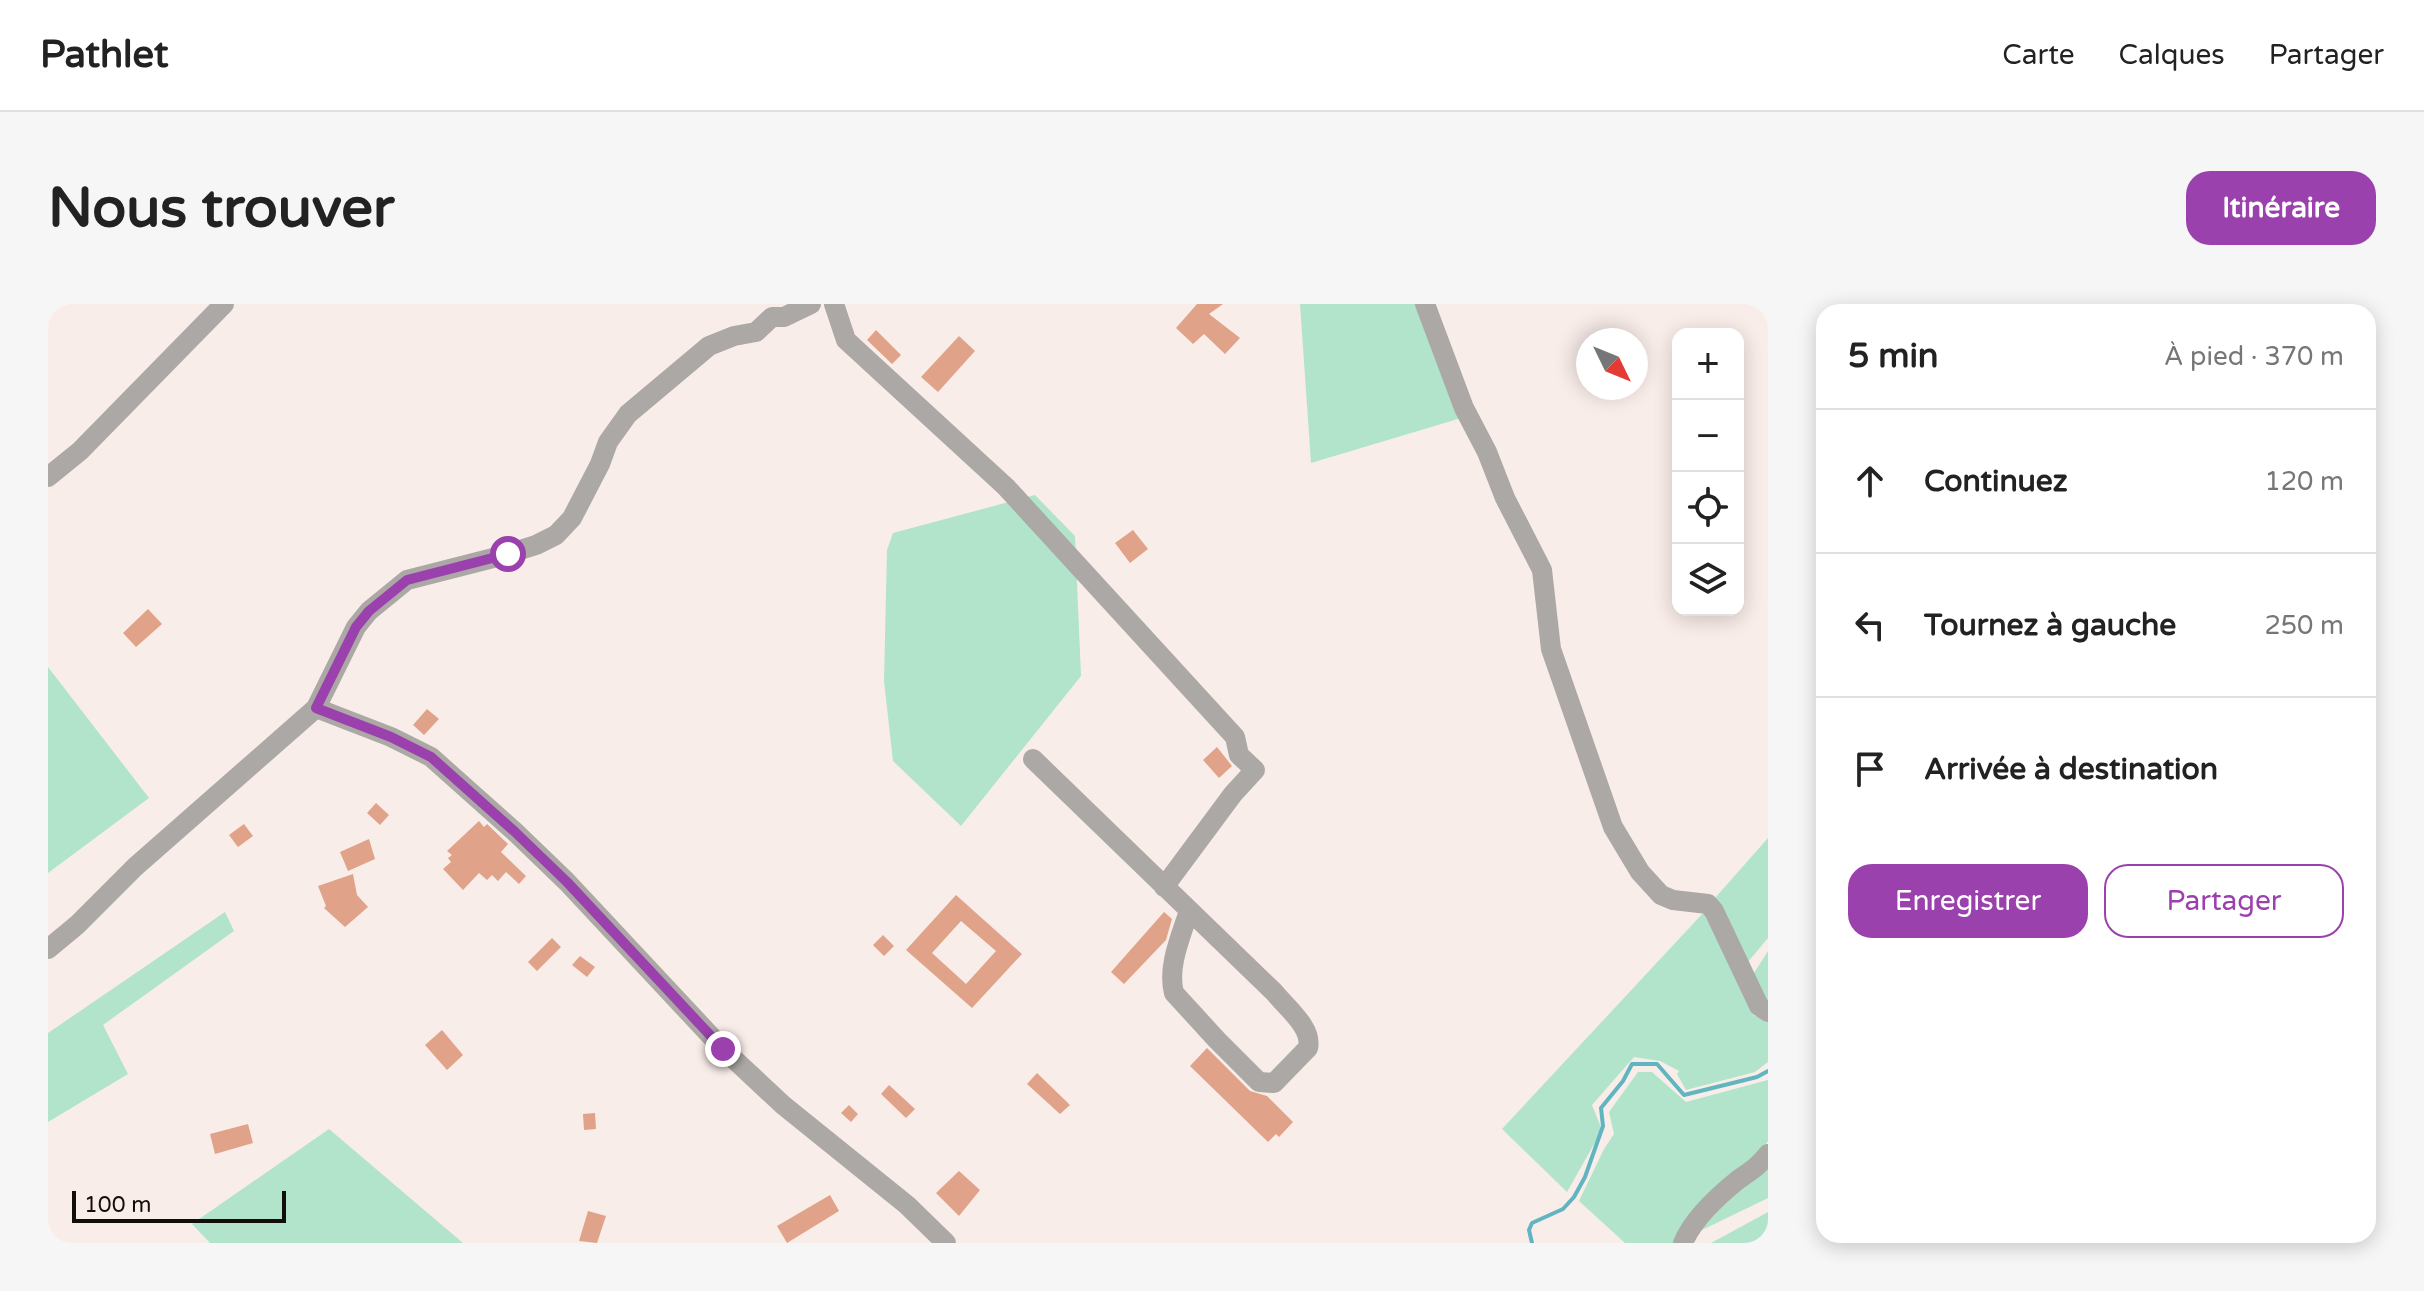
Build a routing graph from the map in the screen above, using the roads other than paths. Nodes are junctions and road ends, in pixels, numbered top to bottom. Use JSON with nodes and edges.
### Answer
{"nodes":[{"id":1,"x":224,"y":304,"type":"edge"},
{"id":2,"x":811,"y":304,"type":"edge"},
{"id":3,"x":834,"y":304,"type":"edge"},
{"id":4,"x":1425,"y":304,"type":"edge"},
{"id":5,"x":48,"y":477,"type":"edge"},
{"id":6,"x":316,"y":708,"type":"junction"},
{"id":7,"x":1033,"y":759,"type":"dead end"},
{"id":8,"x":1164,"y":887,"type":"junction"},
{"id":9,"x":1189,"y":911,"type":"junction"},
{"id":10,"x":48,"y":949,"type":"edge"},
{"id":11,"x":1768,"y":1012,"type":"edge"},
{"id":12,"x":1768,"y":1154,"type":"edge"},
{"id":13,"x":946,"y":1243,"type":"edge"},
{"id":14,"x":1683,"y":1243,"type":"edge"}],
"edges":[{"from":1,"to":5,"type":"street"},
{"from":2,"to":6,"type":"street"},
{"from":3,"to":8,"type":"street"},
{"from":4,"to":11,"type":"street"},
{"from":6,"to":10,"type":"street"},
{"from":6,"to":13,"type":"street"},
{"from":7,"to":8,"type":"street"},
{"from":8,"to":9,"type":"street"},
{"from":9,"to":9,"type":"street"},
{"from":12,"to":14,"type":"street"}]}
